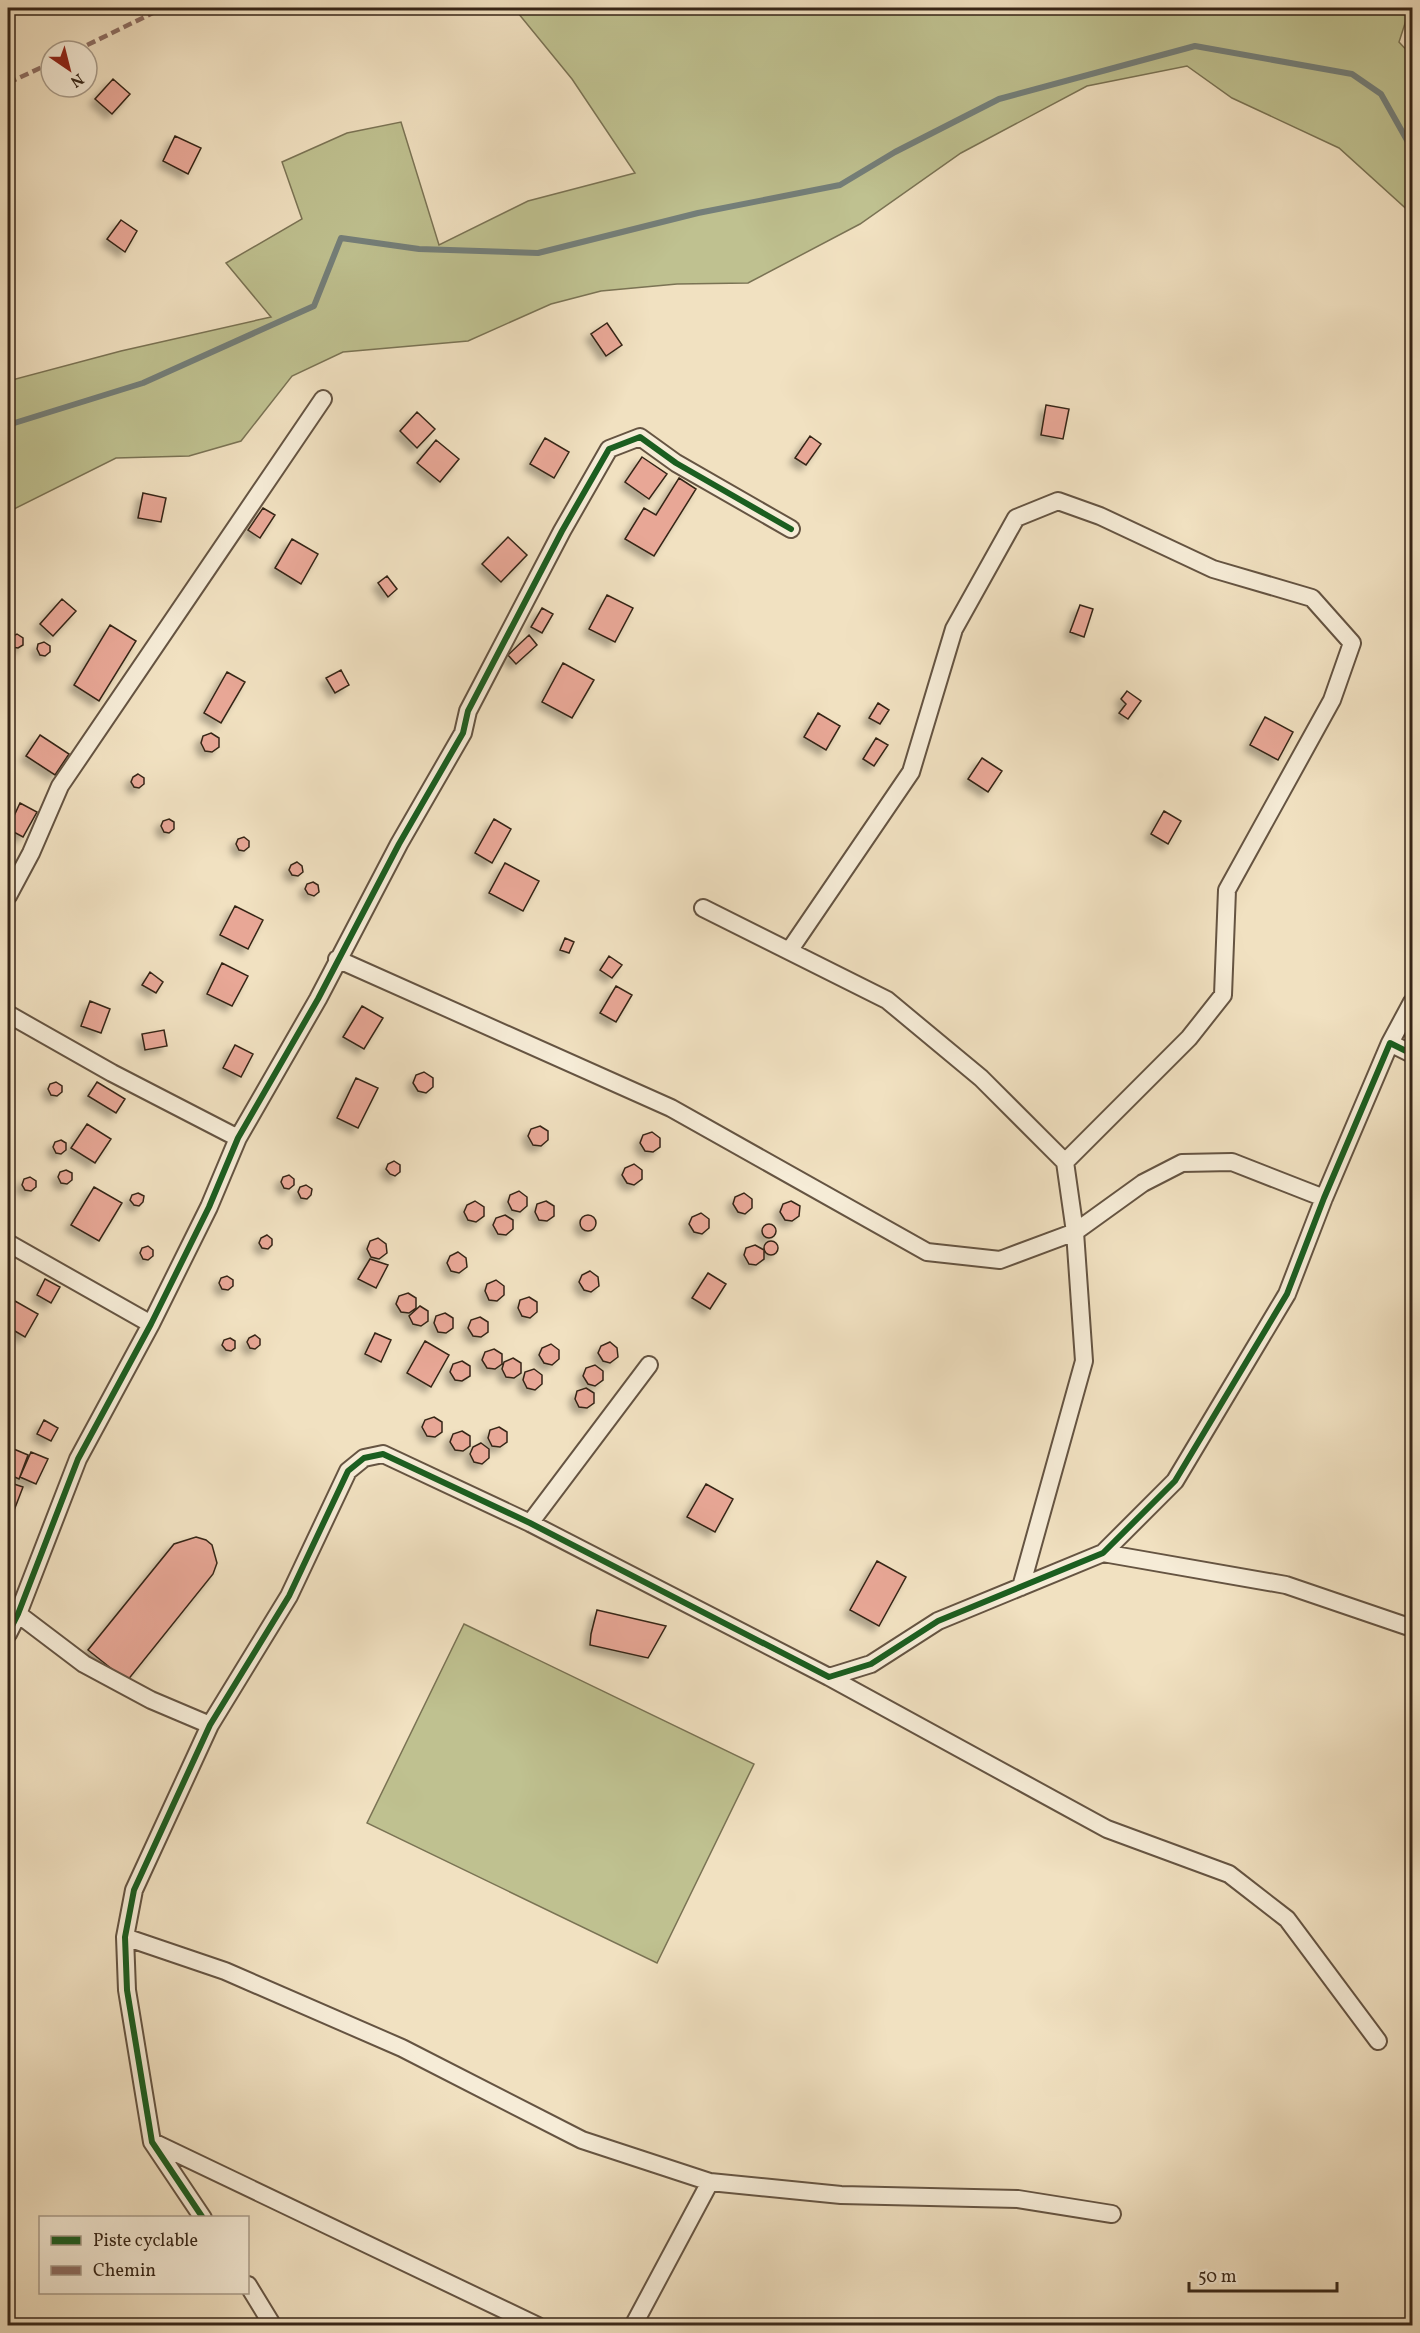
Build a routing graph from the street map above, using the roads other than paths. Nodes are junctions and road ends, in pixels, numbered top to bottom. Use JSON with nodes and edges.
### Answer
{"nodes":[{"id":1,"x":323,"y":399,"type":"dead end"},
{"id":2,"x":791,"y":529,"type":"dead end"},
{"id":3,"x":8,"y":896,"type":"edge"},
{"id":4,"x":703,"y":908,"type":"dead end"},
{"id":5,"x":789,"y":951,"type":"junction"},
{"id":6,"x":338,"y":959,"type":"junction"},
{"id":7,"x":1413,"y":1002,"type":"edge"},
{"id":8,"x":8,"y":1014,"type":"edge"},
{"id":9,"x":1390,"y":1043,"type":"junction"},
{"id":10,"x":1413,"y":1054,"type":"edge"},
{"id":11,"x":238,"y":1138,"type":"junction"},
{"id":12,"x":1065,"y":1162,"type":"junction"},
{"id":13,"x":1324,"y":1198,"type":"junction"},
{"id":14,"x":1075,"y":1232,"type":"junction"},
{"id":15,"x":8,"y":1243,"type":"edge"},
{"id":16,"x":151,"y":1324,"type":"junction"},
{"id":17,"x":649,"y":1365,"type":"dead end"},
{"id":18,"x":530,"y":1523,"type":"junction"},
{"id":19,"x":1103,"y":1553,"type":"junction"},
{"id":20,"x":1021,"y":1587,"type":"junction"},
{"id":21,"x":13,"y":1611,"type":"edge"},
{"id":22,"x":1413,"y":1628,"type":"edge"},
{"id":23,"x":8,"y":1634,"type":"edge"},
{"id":24,"x":829,"y":1677,"type":"junction"},
{"id":25,"x":210,"y":1725,"type":"junction"},
{"id":26,"x":124,"y":1937,"type":"junction"},
{"id":27,"x":1378,"y":2041,"type":"dead end"},
{"id":28,"x":152,"y":2142,"type":"junction"},
{"id":29,"x":710,"y":2182,"type":"junction"},
{"id":30,"x":1112,"y":2214,"type":"dead end"},
{"id":31,"x":202,"y":2216,"type":"edge"},
{"id":32,"x":249,"y":2287,"type":"edge"},
{"id":33,"x":273,"y":2325,"type":"edge"},
{"id":34,"x":538,"y":2325,"type":"edge"},
{"id":35,"x":633,"y":2325,"type":"edge"}],
"edges":[{"from":1,"to":3,"type":"street"},
{"from":2,"to":6,"type":"street"},
{"from":4,"to":5,"type":"street"},
{"from":5,"to":12,"type":"street"},
{"from":5,"to":12,"type":"street"},
{"from":6,"to":11,"type":"street"},
{"from":6,"to":14,"type":"street"},
{"from":7,"to":9,"type":"street"},
{"from":8,"to":11,"type":"street"},
{"from":9,"to":10,"type":"street"},
{"from":9,"to":13,"type":"street"},
{"from":11,"to":16,"type":"street"},
{"from":12,"to":14,"type":"street"},
{"from":13,"to":14,"type":"street"},
{"from":13,"to":19,"type":"street"},
{"from":14,"to":20,"type":"street"},
{"from":15,"to":16,"type":"street"},
{"from":16,"to":21,"type":"street"},
{"from":17,"to":18,"type":"street"},
{"from":18,"to":24,"type":"street"},
{"from":18,"to":25,"type":"street"},
{"from":19,"to":20,"type":"street"},
{"from":19,"to":22,"type":"street"},
{"from":20,"to":24,"type":"street"},
{"from":21,"to":23,"type":"street"},
{"from":21,"to":25,"type":"street"},
{"from":24,"to":27,"type":"street"},
{"from":25,"to":26,"type":"street"},
{"from":26,"to":28,"type":"street"},
{"from":26,"to":29,"type":"street"},
{"from":28,"to":31,"type":"street"},
{"from":28,"to":34,"type":"street"},
{"from":29,"to":30,"type":"street"},
{"from":29,"to":35,"type":"street"},
{"from":32,"to":33,"type":"street"}]}
